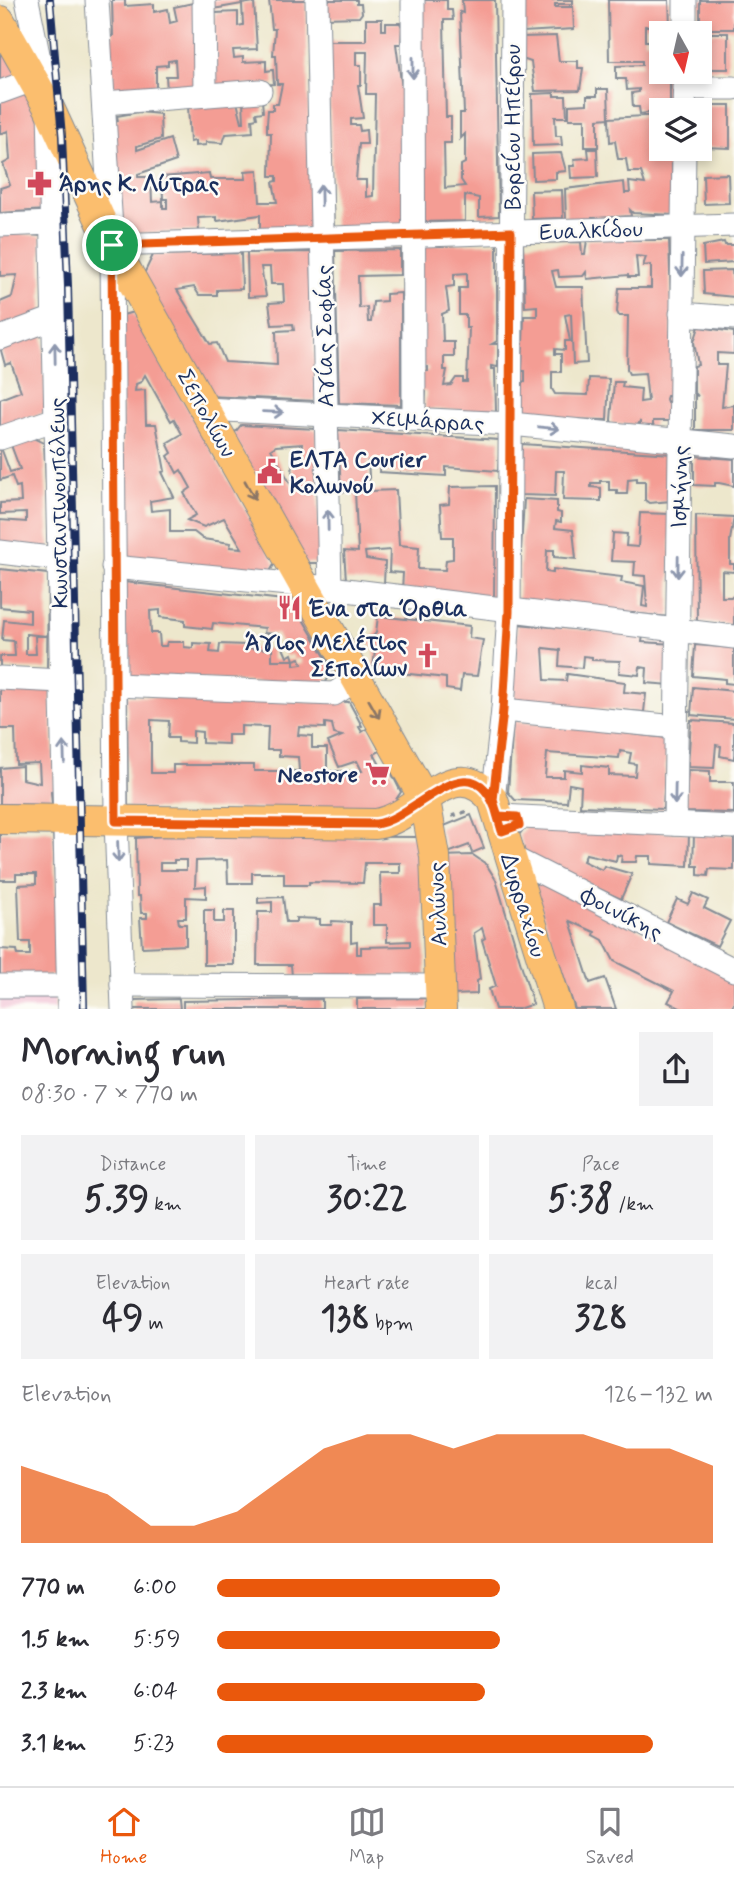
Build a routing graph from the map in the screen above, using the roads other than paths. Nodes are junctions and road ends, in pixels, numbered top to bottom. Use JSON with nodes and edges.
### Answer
{"nodes":[{"id":1,"x":27,"y":0,"type":"edge"},
{"id":2,"x":97,"y":0,"type":"edge"},
{"id":3,"x":204,"y":0,"type":"edge"},
{"id":4,"x":317,"y":0,"type":"edge"},
{"id":5,"x":413,"y":0,"type":"edge"},
{"id":6,"x":513,"y":0,"type":"edge"},
{"id":7,"x":685,"y":0,"type":"edge"},
{"id":8,"x":0,"y":21,"type":"edge"},
{"id":9,"x":685,"y":21,"type":"edge"},
{"id":10,"x":33,"y":80,"type":"junction"},
{"id":11,"x":734,"y":88,"type":"edge"},
{"id":12,"x":684,"y":90,"type":"edge"},
{"id":13,"x":260,"y":91,"type":"dead end"},
{"id":14,"x":0,"y":92,"type":"edge"},
{"id":15,"x":205,"y":95,"type":"junction"},
{"id":16,"x":104,"y":103,"type":"junction"},
{"id":17,"x":49,"y":108,"type":"junction"},
{"id":18,"x":684,"y":161,"type":"edge"},
{"id":19,"x":53,"y":223,"type":"junction"},
{"id":20,"x":0,"y":225,"type":"edge"},
{"id":21,"x":734,"y":225,"type":"edge"},
{"id":22,"x":683,"y":227,"type":"junction"},
{"id":23,"x":511,"y":232,"type":"junction"},
{"id":24,"x":413,"y":236,"type":"junction"},
{"id":25,"x":322,"y":238,"type":"junction"},
{"id":26,"x":112,"y":245,"type":"junction"},
{"id":27,"x":681,"y":314,"type":"junction"},
{"id":28,"x":54,"y":318,"type":"junction"},
{"id":29,"x":734,"y":318,"type":"edge"},
{"id":30,"x":0,"y":338,"type":"edge"},
{"id":31,"x":205,"y":409,"type":"junction"},
{"id":32,"x":326,"y":414,"type":"junction"},
{"id":33,"x":56,"y":419,"type":"junction"},
{"id":34,"x":414,"y":419,"type":"junction"},
{"id":35,"x":511,"y":424,"type":"junction"},
{"id":36,"x":0,"y":438,"type":"edge"},
{"id":37,"x":680,"y":442,"type":"junction"},
{"id":38,"x":734,"y":446,"type":"edge"},
{"id":39,"x":0,"y":552,"type":"edge"},
{"id":40,"x":58,"y":559,"type":"junction"},
{"id":41,"x":113,"y":567,"type":"junction"},
{"id":42,"x":318,"y":588,"type":"junction"},
{"id":43,"x":509,"y":612,"type":"junction"},
{"id":44,"x":678,"y":631,"type":"junction"},
{"id":45,"x":734,"y":637,"type":"edge"},
{"id":46,"x":0,"y":678,"type":"edge"},
{"id":47,"x":357,"y":679,"type":"junction"},
{"id":48,"x":61,"y":681,"type":"junction"},
{"id":49,"x":116,"y":685,"type":"junction"},
{"id":50,"x":503,"y":710,"type":"junction"},
{"id":51,"x":676,"y":727,"type":"junction"},
{"id":52,"x":428,"y":797,"type":"junction"},
{"id":53,"x":488,"y":810,"type":"junction"},
{"id":54,"x":0,"y":819,"type":"edge"},
{"id":55,"x":67,"y":820,"type":"junction"},
{"id":56,"x":116,"y":821,"type":"junction"},
{"id":57,"x":675,"y":824,"type":"junction"},
{"id":58,"x":734,"y":827,"type":"edge"},
{"id":59,"x":509,"y":856,"type":"junction"},
{"id":60,"x":734,"y":970,"type":"edge"},
{"id":61,"x":122,"y":985,"type":"junction"},
{"id":62,"x":0,"y":986,"type":"edge"},
{"id":63,"x":69,"y":998,"type":"edge"},
{"id":64,"x":441,"y":998,"type":"edge"},
{"id":65,"x":123,"y":1009,"type":"edge"},
{"id":66,"x":558,"y":1009,"type":"edge"}],
"edges":[{"from":1,"to":17,"type":"street","name":"Κωνσταντινουπόλεως"},
{"from":2,"to":16,"type":"street"},
{"from":3,"to":15,"type":"street"},
{"from":25,"to":4,"type":"street","name":"Αγίας Σοφίας","one_way":true},
{"from":5,"to":24,"type":"street","one_way":true},
{"from":6,"to":23,"type":"street","name":"Βορείου Ηπείρου"},
{"from":7,"to":9,"type":"street"},
{"from":8,"to":10,"type":"main road","name":"Σεπολίων"},
{"from":10,"to":14,"type":"street"},
{"from":10,"to":17,"type":"main road","name":"Σεπολίων"},
{"from":11,"to":12,"type":"street"},
{"from":13,"to":15,"type":"street"},
{"from":15,"to":16,"type":"street"},
{"from":16,"to":26,"type":"street"},
{"from":17,"to":19,"type":"street","name":"Κωνσταντινουπόλεως"},
{"from":17,"to":26,"type":"main road","name":"Σεπολίων"},
{"from":18,"to":22,"type":"street","name":"Ισμήνης"},
{"from":19,"to":20,"type":"street"},
{"from":19,"to":28,"type":"street","name":"Κωνσταντινουπόλεως"},
{"from":21,"to":22,"type":"street","name":"Ευαλκίδου"},
{"from":22,"to":23,"type":"street","name":"Ευαλκίδου"},
{"from":22,"to":27,"type":"street","name":"Ισμήνης","one_way":true},
{"from":23,"to":24,"type":"street","name":"Ευαλκίδου"},
{"from":23,"to":35,"type":"street","name":"Βορείου Ηπείρου"},
{"from":24,"to":25,"type":"street","name":"Ευαλκίδου"},
{"from":24,"to":34,"type":"street"},
{"from":25,"to":26,"type":"street","name":"Ευαλκίδου"},
{"from":25,"to":32,"type":"street","name":"Αγίας Σοφίας"},
{"from":26,"to":31,"type":"main road","name":"Σεπολίων"},
{"from":26,"to":41,"type":"street"},
{"from":27,"to":29,"type":"street"},
{"from":27,"to":37,"type":"street","name":"Ισμήνης"},
{"from":28,"to":30,"type":"street"},
{"from":33,"to":28,"type":"street","name":"Κωνσταντινουπόλεως","one_way":true},
{"from":31,"to":32,"type":"street","name":"Χειμάρρας","one_way":true},
{"from":31,"to":42,"type":"main road","name":"Σεπολίων","one_way":true},
{"from":32,"to":34,"type":"street","name":"Χειμάρρας"},
{"from":42,"to":32,"type":"street","name":"Αγίας Σοφίας","one_way":true},
{"from":33,"to":36,"type":"street"},
{"from":33,"to":40,"type":"street","name":"Κωνσταντινουπόλεως"},
{"from":34,"to":35,"type":"street","name":"Χειμάρρας"},
{"from":35,"to":37,"type":"street","name":"Χειμάρρας","one_way":true},
{"from":35,"to":43,"type":"street","name":"Βορείου Ηπείρου"},
{"from":37,"to":38,"type":"street","name":"Χειμάρρας"},
{"from":37,"to":44,"type":"street","name":"Ισμήνης","one_way":true},
{"from":39,"to":40,"type":"street"},
{"from":40,"to":48,"type":"street","name":"Κωνσταντινουπόλεως"},
{"from":41,"to":42,"type":"street"},
{"from":41,"to":49,"type":"street"},
{"from":42,"to":43,"type":"street"},
{"from":42,"to":47,"type":"main road","name":"Σεπολίων"},
{"from":43,"to":44,"type":"street"},
{"from":43,"to":50,"type":"street","name":"Βορείου Ηπείρου"},
{"from":44,"to":45,"type":"street"},
{"from":44,"to":51,"type":"street","name":"Ισμήνης"},
{"from":46,"to":48,"type":"street"},
{"from":47,"to":49,"type":"street"},
{"from":47,"to":52,"type":"main road","name":"Σεπολίων","one_way":true},
{"from":55,"to":48,"type":"street","name":"Κωνσταντινουπόλεως","one_way":true},
{"from":49,"to":56,"type":"street"},
{"from":50,"to":51,"type":"street"},
{"from":50,"to":53,"type":"street","name":"Βορείου Ηπείρου"},
{"from":51,"to":57,"type":"street","name":"Ισμήνης","one_way":true},
{"from":52,"to":53,"type":"main road"},
{"from":52,"to":56,"type":"main road"},
{"from":52,"to":64,"type":"main road","name":"Αυλώνος"},
{"from":53,"to":57,"type":"street"},
{"from":53,"to":59,"type":"main road","name":"Δυρραχίου"},
{"from":54,"to":55,"type":"main road"},
{"from":55,"to":56,"type":"main road"},
{"from":55,"to":63,"type":"street","name":"Κωνσταντινουπόλεως"},
{"from":56,"to":61,"type":"street","one_way":true},
{"from":57,"to":58,"type":"street"},
{"from":59,"to":60,"type":"street","name":"Φοινίκης"},
{"from":59,"to":66,"type":"main road","name":"Δυρραχίου"},
{"from":61,"to":64,"type":"street"},
{"from":61,"to":65,"type":"street"},
{"from":62,"to":63,"type":"street"}]}
